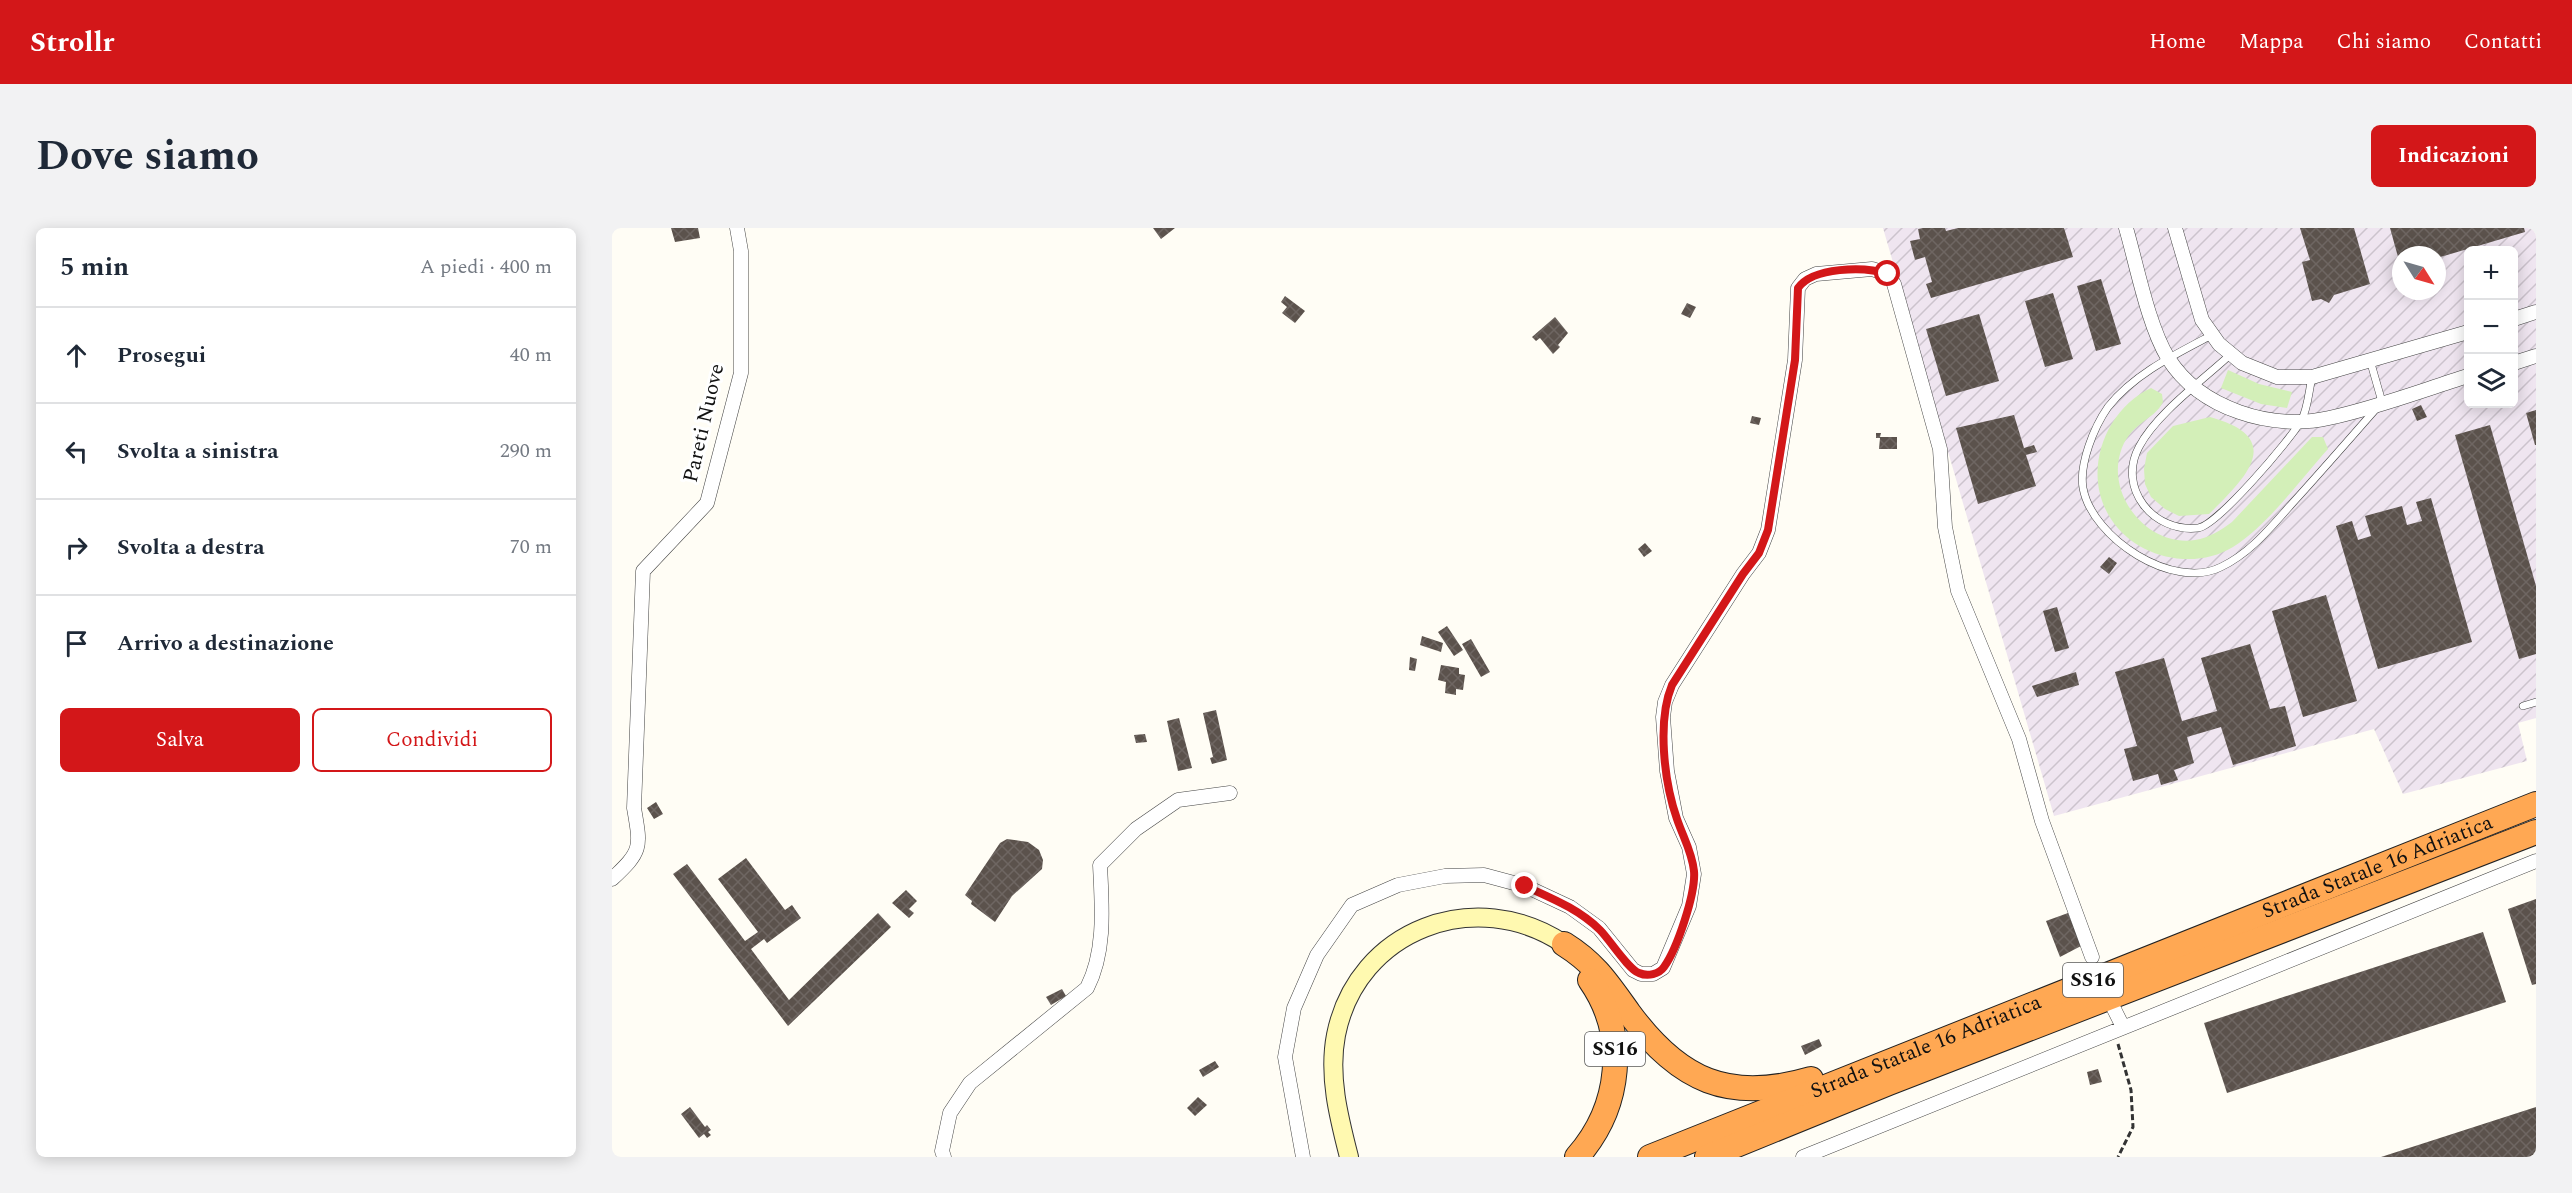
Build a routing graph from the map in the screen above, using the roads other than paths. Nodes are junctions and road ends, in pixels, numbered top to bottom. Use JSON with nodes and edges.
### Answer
{"nodes":[{"id":1,"x":737,"y":228,"type":"edge"},
{"id":2,"x":2126,"y":228,"type":"edge"},
{"id":3,"x":2175,"y":228,"type":"edge"},
{"id":4,"x":2536,"y":312,"type":"edge"},
{"id":5,"x":2518,"y":318,"type":"edge"},
{"id":6,"x":2464,"y":333,"type":"edge"},
{"id":7,"x":2212,"y":335,"type":"junction"},
{"id":8,"x":2231,"y":354,"type":"junction"},
{"id":9,"x":2536,"y":356,"type":"edge"},
{"id":10,"x":2168,"y":358,"type":"junction"},
{"id":11,"x":2370,"y":360,"type":"junction"},
{"id":12,"x":2518,"y":362,"type":"edge"},
{"id":13,"x":2312,"y":377,"type":"junction"},
{"id":14,"x":2464,"y":377,"type":"edge"},
{"id":15,"x":2196,"y":387,"type":"junction"},
{"id":16,"x":2382,"y":402,"type":"junction"},
{"id":17,"x":2301,"y":420,"type":"junction"},
{"id":18,"x":2536,"y":702,"type":"edge"},
{"id":19,"x":2523,"y":706,"type":"dead end"},
{"id":20,"x":1230,"y":793,"type":"dead end"},
{"id":21,"x":2536,"y":804,"type":"edge"},
{"id":22,"x":2536,"y":832,"type":"edge"},
{"id":23,"x":2536,"y":861,"type":"edge"},
{"id":24,"x":612,"y":879,"type":"edge"},
{"id":25,"x":1564,"y":944,"type":"junction"},
{"id":26,"x":2092,"y":957,"type":"dead end"},
{"id":27,"x":2114,"y":1009,"type":"dead end"},
{"id":28,"x":2119,"y":1029,"type":"junction"},
{"id":29,"x":1948,"y":1037,"type":"junction"},
{"id":30,"x":1889,"y":1083,"type":"junction"},
{"id":31,"x":1348,"y":1154,"type":"edge"},
{"id":32,"x":944,"y":1157,"type":"edge"},
{"id":33,"x":1303,"y":1157,"type":"edge"},
{"id":34,"x":1577,"y":1157,"type":"edge"},
{"id":35,"x":1650,"y":1157,"type":"edge"},
{"id":36,"x":1707,"y":1157,"type":"edge"},
{"id":37,"x":1734,"y":1157,"type":"edge"},
{"id":38,"x":1803,"y":1157,"type":"edge"}],
"edges":[{"from":1,"to":24,"type":"street","name":"Pareti Nuove"},
{"from":2,"to":10,"type":"street"},
{"from":3,"to":7,"type":"street"},
{"from":4,"to":5,"type":"street"},
{"from":6,"to":11,"type":"street"},
{"from":7,"to":8,"type":"street"},
{"from":7,"to":10,"type":"lane"},
{"from":8,"to":13,"type":"street"},
{"from":8,"to":15,"type":"lane"},
{"from":9,"to":12,"type":"street"},
{"from":10,"to":15,"type":"street"},
{"from":10,"to":16,"type":"lane"},
{"from":11,"to":13,"type":"street"},
{"from":11,"to":16,"type":"lane"},
{"from":13,"to":17,"type":"lane"},
{"from":14,"to":16,"type":"street"},
{"from":15,"to":17,"type":"street"},
{"from":15,"to":17,"type":"lane"},
{"from":16,"to":17,"type":"street"},
{"from":18,"to":19,"type":"lane"},
{"from":20,"to":32,"type":"street"},
{"from":21,"to":29,"type":"highway","name":"Strada Statale 16 Adriatica","number":"SS16"},
{"from":22,"to":30,"type":"highway","name":"Strada Statale 16 Adriatica","number":"SS16"},
{"from":23,"to":28,"type":"street"},
{"from":25,"to":29,"type":"highway","number":"SS16"},
{"from":25,"to":31,"type":"main road"},
{"from":25,"to":34,"type":"highway","number":"SS16"},
{"from":26,"to":33,"type":"street"},
{"from":27,"to":28,"type":"street"},
{"from":28,"to":38,"type":"street"},
{"from":29,"to":35,"type":"highway","name":"Strada Statale 16 Adriatica","number":"SS16"},
{"from":30,"to":36,"type":"highway","name":"Strada Statale 16 Adriatica","number":"SS16"},
{"from":30,"to":37,"type":"highway","number":"SS16"}]}
